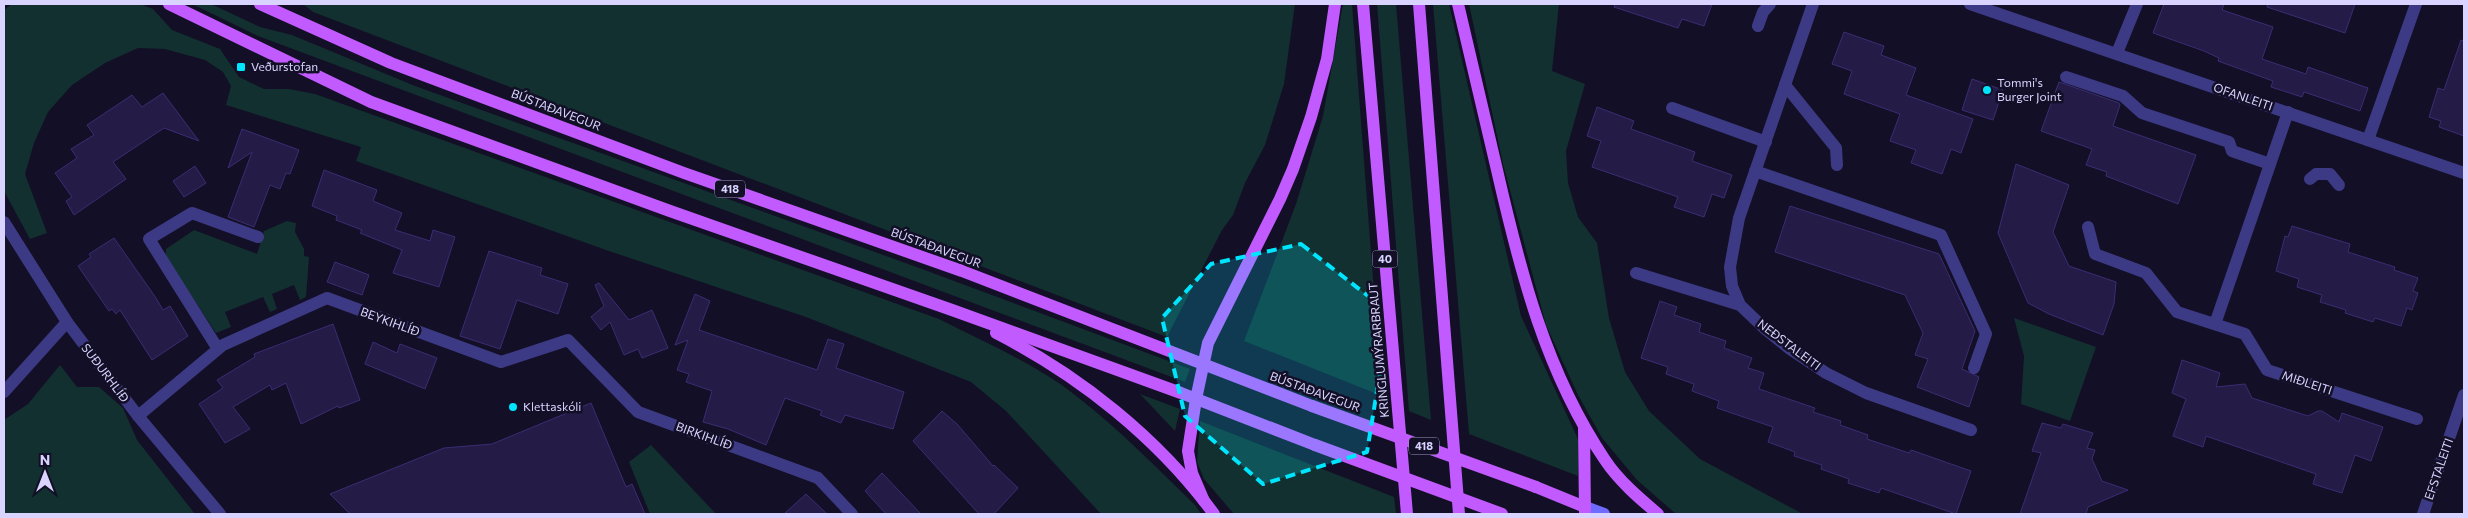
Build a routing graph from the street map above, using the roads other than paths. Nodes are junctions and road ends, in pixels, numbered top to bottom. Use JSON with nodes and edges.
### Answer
{"nodes":[{"id":1,"x":169,"y":4,"type":"edge"},
{"id":2,"x":260,"y":4,"type":"edge"},
{"id":3,"x":1335,"y":4,"type":"edge"},
{"id":4,"x":1363,"y":4,"type":"edge"},
{"id":5,"x":1419,"y":4,"type":"edge"},
{"id":6,"x":1458,"y":4,"type":"edge"},
{"id":7,"x":1770,"y":4,"type":"edge"},
{"id":8,"x":1813,"y":4,"type":"edge"},
{"id":9,"x":1970,"y":4,"type":"edge"},
{"id":10,"x":2137,"y":4,"type":"edge"},
{"id":11,"x":2416,"y":4,"type":"edge"},
{"id":12,"x":1758,"y":26,"type":"dead end"},
{"id":13,"x":2117,"y":53,"type":"junction"},
{"id":14,"x":2066,"y":77,"type":"dead end"},
{"id":15,"x":1785,"y":85,"type":"junction"},
{"id":16,"x":1672,"y":108,"type":"dead end"},
{"id":17,"x":2288,"y":112,"type":"junction"},
{"id":18,"x":2368,"y":140,"type":"junction"},
{"id":19,"x":1766,"y":142,"type":"junction"},
{"id":20,"x":1837,"y":164,"type":"dead end"},
{"id":21,"x":2270,"y":164,"type":"junction"},
{"id":22,"x":1755,"y":171,"type":"junction"},
{"id":23,"x":2464,"y":173,"type":"edge"},
{"id":24,"x":2310,"y":179,"type":"dead end"},
{"id":25,"x":2339,"y":185,"type":"dead end"},
{"id":26,"x":4,"y":222,"type":"edge"},
{"id":27,"x":2088,"y":227,"type":"dead end"},
{"id":28,"x":258,"y":237,"type":"dead end"},
{"id":29,"x":1636,"y":273,"type":"dead end"},
{"id":30,"x":1740,"y":305,"type":"junction"},
{"id":31,"x":952,"y":310,"type":"junction"},
{"id":32,"x":67,"y":322,"type":"junction"},
{"id":33,"x":2215,"y":324,"type":"junction"},
{"id":34,"x":568,"y":340,"type":"joint"},
{"id":35,"x":218,"y":349,"type":"junction"},
{"id":36,"x":1203,"y":364,"type":"junction"},
{"id":37,"x":1974,"y":368,"type":"dead end"},
{"id":38,"x":4,"y":392,"type":"edge"},
{"id":39,"x":2464,"y":395,"type":"edge"},
{"id":40,"x":1196,"y":398,"type":"junction"},
{"id":41,"x":138,"y":416,"type":"junction"},
{"id":42,"x":2418,"y":419,"type":"dead end"},
{"id":43,"x":1584,"y":426,"type":"junction"},
{"id":44,"x":1971,"y":430,"type":"dead end"},
{"id":45,"x":1204,"y":501,"type":"junction"},
{"id":46,"x":1586,"y":510,"type":"edge"},
{"id":47,"x":220,"y":514,"type":"edge"},
{"id":48,"x":852,"y":514,"type":"edge"},
{"id":49,"x":1214,"y":514,"type":"edge"},
{"id":50,"x":1407,"y":514,"type":"edge"},
{"id":51,"x":1459,"y":514,"type":"edge"},
{"id":52,"x":1502,"y":514,"type":"edge"},
{"id":53,"x":1604,"y":514,"type":"edge"},
{"id":54,"x":1658,"y":514,"type":"edge"},
{"id":55,"x":2424,"y":514,"type":"edge"}],
"edges":[{"from":1,"to":31,"type":"main road"},
{"from":2,"to":36,"type":"main road","name":"BÚSTAÐAVEGUR","number":"418"},
{"from":3,"to":36,"type":"main road"},
{"from":4,"to":50,"type":"main road","name":"KRINGLUMÝRARBRAUT","number":"40"},
{"from":5,"to":51,"type":"main road"},
{"from":6,"to":43,"type":"main road"},
{"from":7,"to":12,"type":"street"},
{"from":8,"to":15,"type":"street","name":"NEÐSTALEITI"},
{"from":9,"to":13,"type":"street","name":"OFANLEITI"},
{"from":10,"to":13,"type":"street"},
{"from":11,"to":18,"type":"street"},
{"from":13,"to":17,"type":"street","name":"OFANLEITI"},
{"from":14,"to":21,"type":"street"},
{"from":15,"to":19,"type":"street","name":"NEÐSTALEITI"},
{"from":15,"to":20,"type":"street"},
{"from":16,"to":19,"type":"street"},
{"from":17,"to":18,"type":"street","name":"OFANLEITI"},
{"from":17,"to":21,"type":"street"},
{"from":18,"to":23,"type":"street","name":"OFANLEITI"},
{"from":19,"to":22,"type":"street","name":"NEÐSTALEITI"},
{"from":21,"to":33,"type":"street"},
{"from":22,"to":30,"type":"street","name":"NEÐSTALEITI"},
{"from":22,"to":37,"type":"street"},
{"from":24,"to":25,"type":"street"},
{"from":26,"to":32,"type":"street","name":"SUÐURHLÍÐ"},
{"from":27,"to":33,"type":"street","name":"MIÐLEITI"},
{"from":28,"to":35,"type":"street"},
{"from":29,"to":30,"type":"street"},
{"from":30,"to":44,"type":"street","name":"NEÐSTALEITI"},
{"from":31,"to":40,"type":"main road"},
{"from":31,"to":45,"type":"main road"},
{"from":32,"to":38,"type":"street"},
{"from":32,"to":41,"type":"street","name":"SUÐURHLÍÐ"},
{"from":33,"to":42,"type":"street","name":"MIÐLEITI"},
{"from":34,"to":35,"type":"street","name":"BEYKIHLÍÐ"},
{"from":34,"to":48,"type":"street","name":"BIRKIHLÍÐ"},
{"from":35,"to":41,"type":"street","name":"BEYKIHLÍÐ"},
{"from":36,"to":40,"type":"main road"},
{"from":36,"to":46,"type":"main road","name":"BÚSTAÐAVEGUR","number":"418","bridge":true},
{"from":39,"to":55,"type":"street","name":"EFSTALEITI"},
{"from":40,"to":45,"type":"main road"},
{"from":40,"to":52,"type":"main road","bridge":true},
{"from":41,"to":47,"type":"street","name":"SUÐURHLÍÐ"},
{"from":43,"to":46,"type":"main road"},
{"from":43,"to":54,"type":"main road"},
{"from":45,"to":49,"type":"main road"},
{"from":46,"to":53,"type":"main road","name":"BÚSTAÐAVEGUR"}]}
